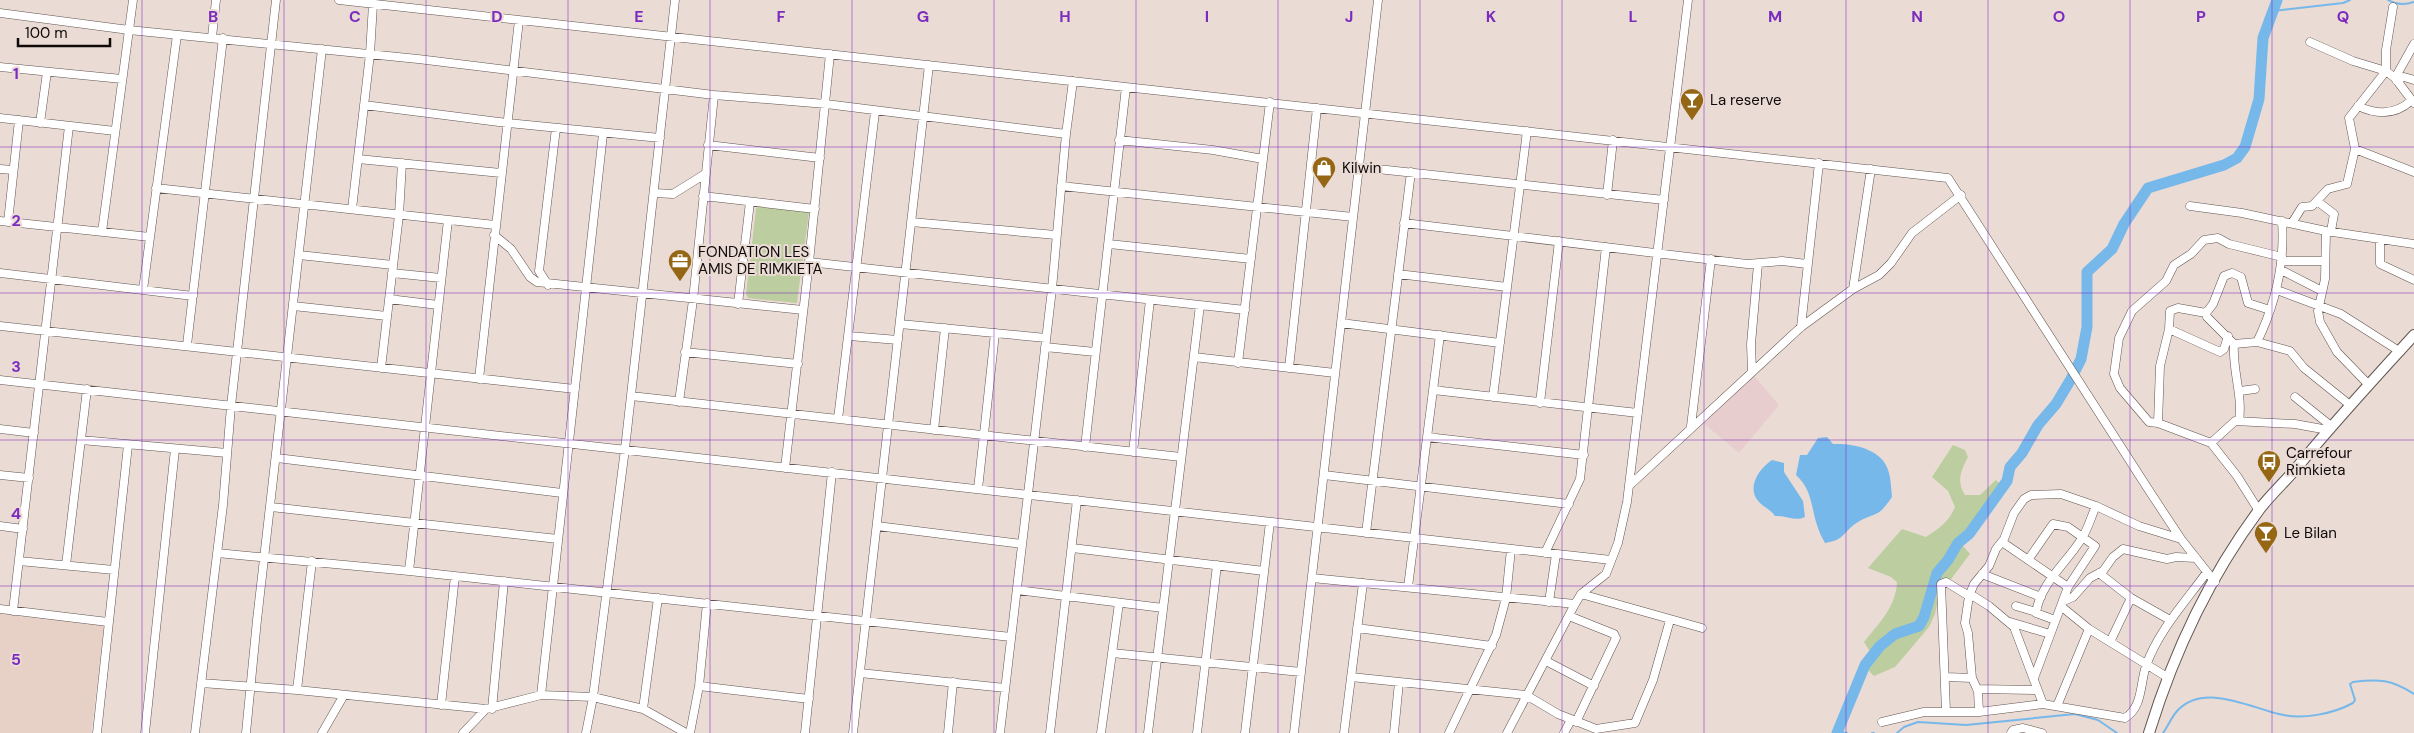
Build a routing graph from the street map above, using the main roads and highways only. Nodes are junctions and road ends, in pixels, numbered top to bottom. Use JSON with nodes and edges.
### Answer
{"nodes":[{"id":1,"x":2414,"y":335,"type":"edge"},
{"id":2,"x":2149,"y":733,"type":"edge"}],
"edges":[{"from":1,"to":2,"type":"main road"}]}
